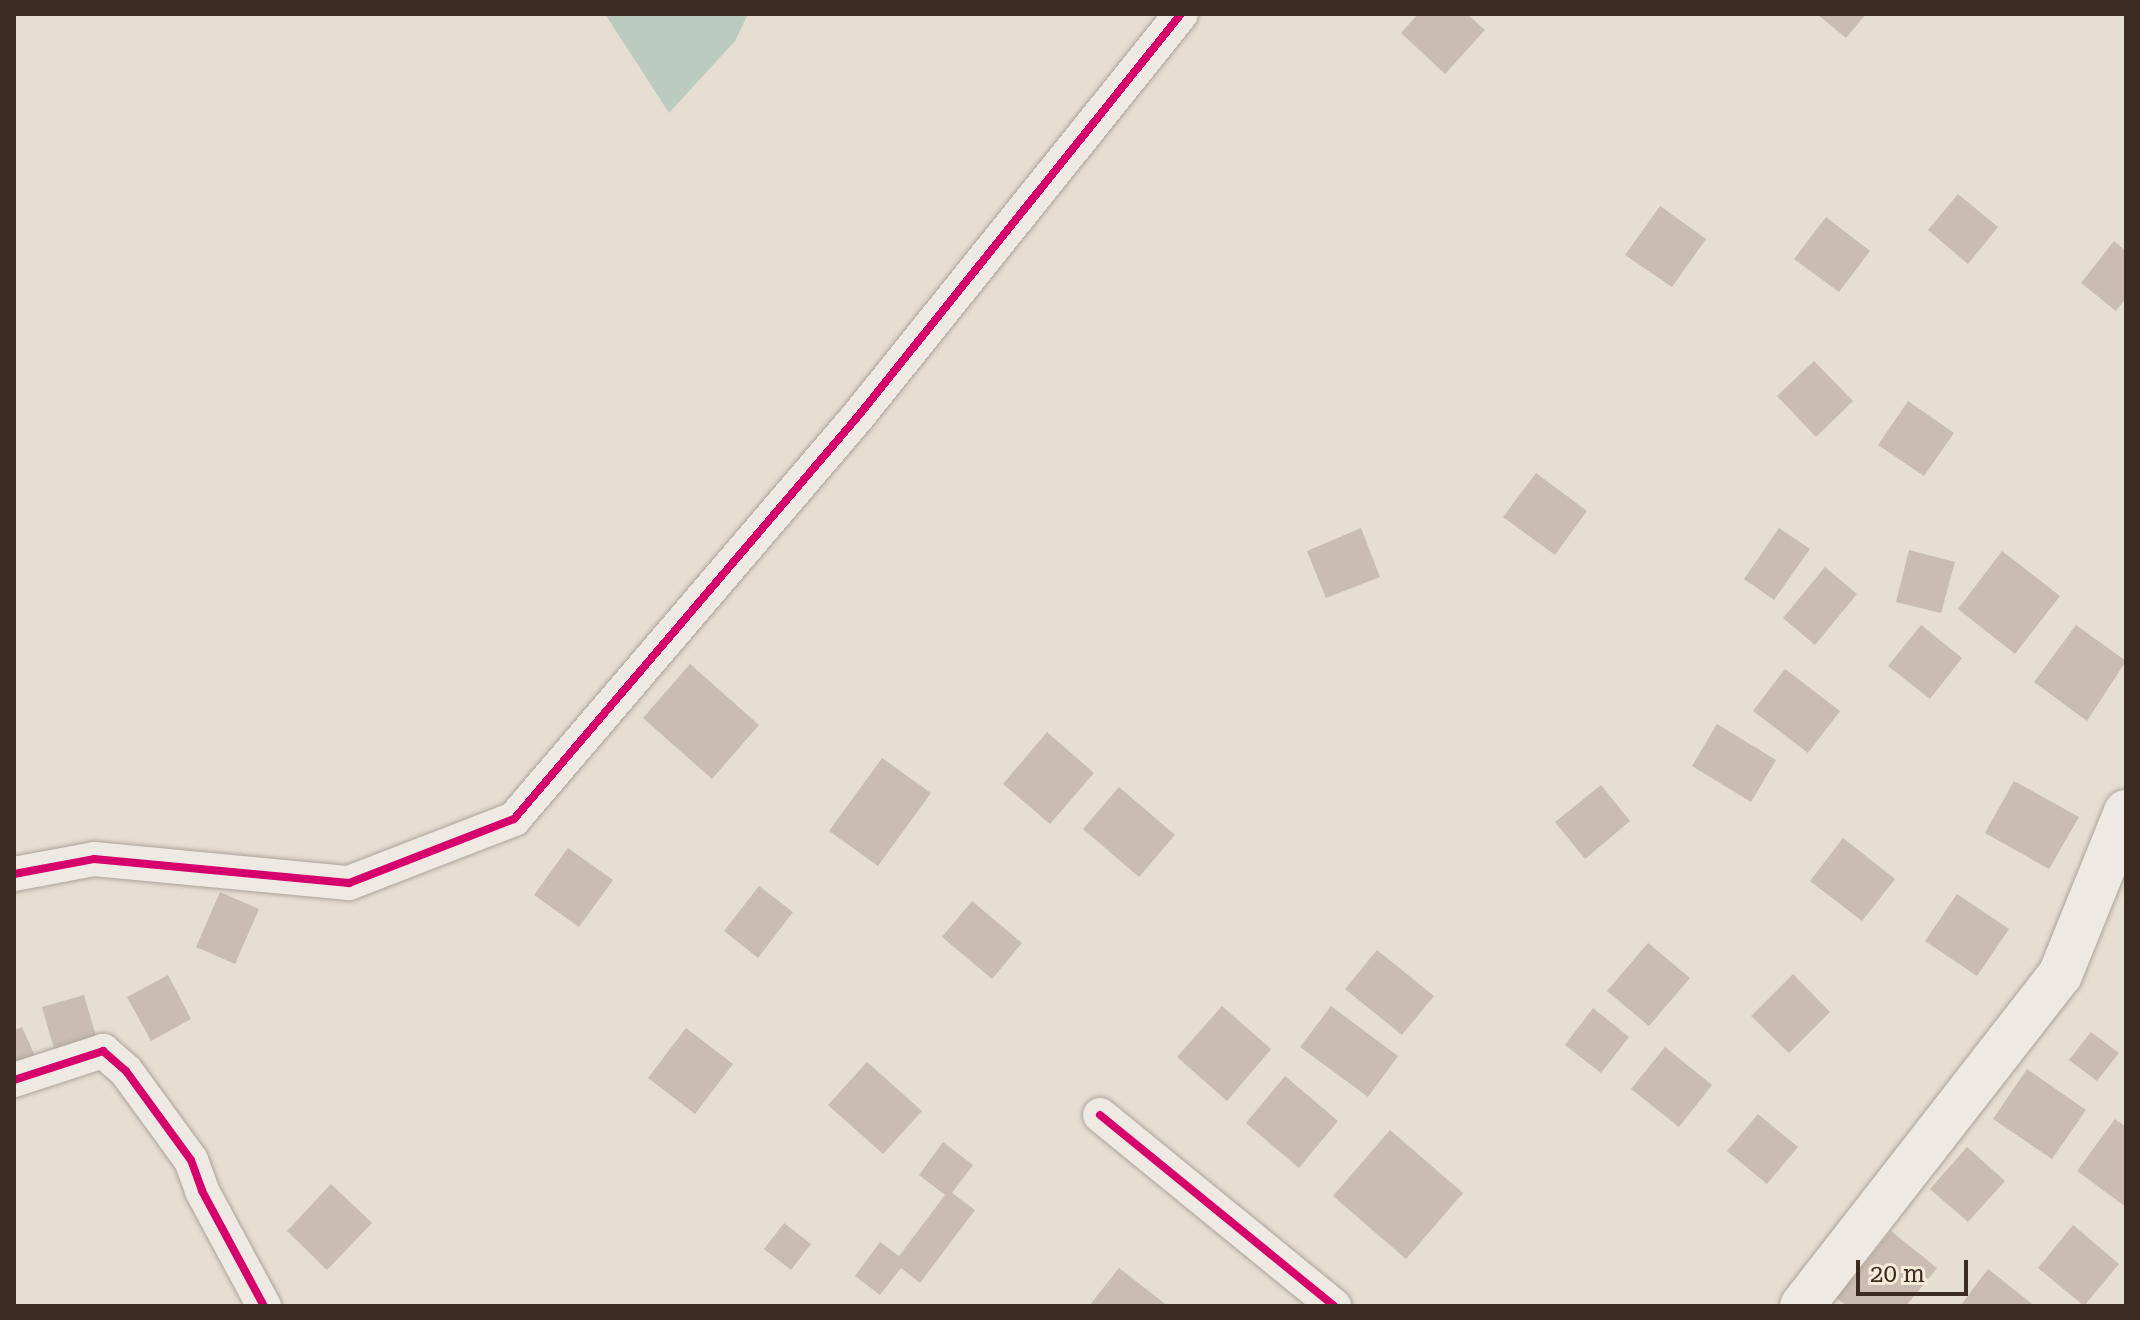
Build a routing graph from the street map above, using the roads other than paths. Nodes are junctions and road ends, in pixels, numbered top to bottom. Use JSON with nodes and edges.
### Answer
{"nodes":[{"id":1,"x":1181,"y":14,"type":"edge"},
{"id":2,"x":2126,"y":812,"type":"edge"},
{"id":3,"x":14,"y":874,"type":"edge"},
{"id":4,"x":14,"y":1080,"type":"edge"},
{"id":5,"x":1100,"y":1115,"type":"dead end"},
{"id":6,"x":264,"y":1306,"type":"edge"},
{"id":7,"x":1334,"y":1306,"type":"edge"},
{"id":8,"x":1802,"y":1306,"type":"edge"}],
"edges":[{"from":1,"to":3,"type":"street"},
{"from":2,"to":8,"type":"main road"},
{"from":4,"to":6,"type":"street"},
{"from":5,"to":7,"type":"street"}]}
